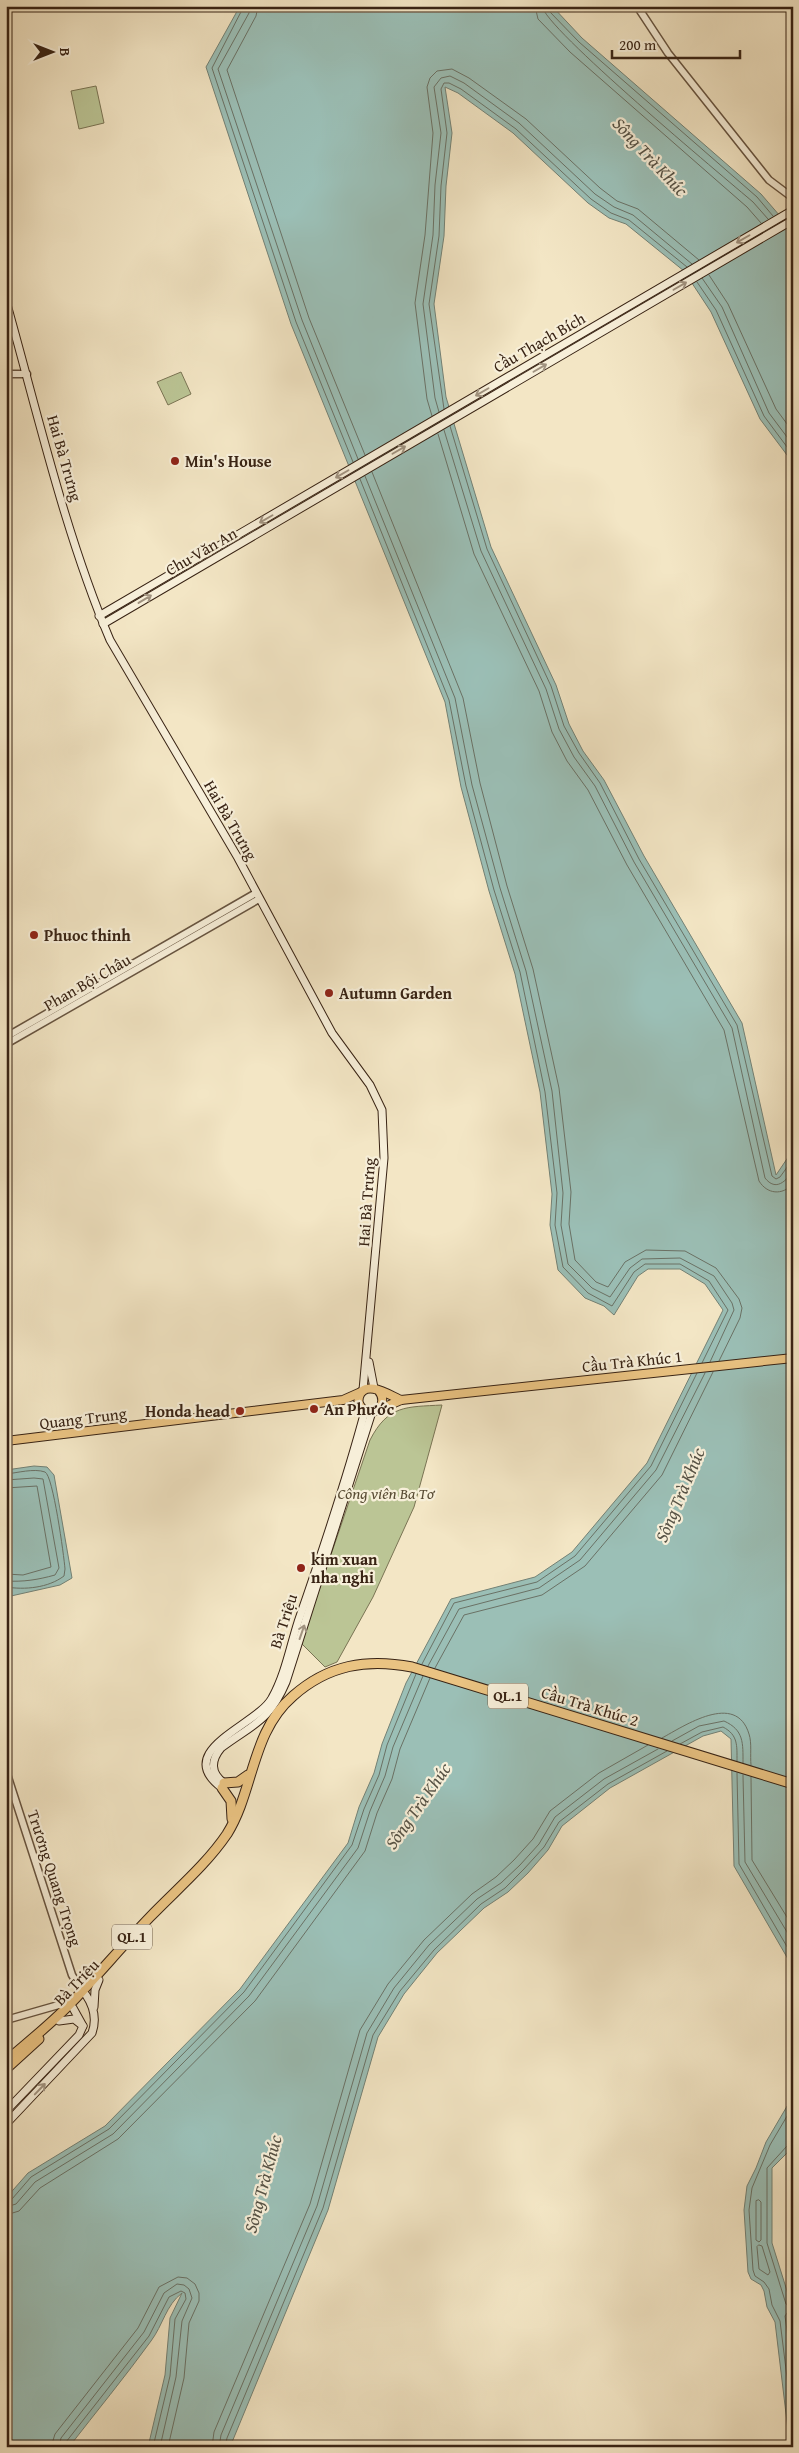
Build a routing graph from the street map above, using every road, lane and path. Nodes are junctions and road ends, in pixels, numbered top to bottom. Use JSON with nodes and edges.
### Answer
{"nodes":[{"id":1,"x":637,"y":6,"type":"edge"},
{"id":2,"x":793,"y":198,"type":"edge"},
{"id":3,"x":793,"y":210,"type":"edge"},
{"id":4,"x":789,"y":219,"type":"edge"},
{"id":5,"x":6,"y":300,"type":"edge"},
{"id":6,"x":6,"y":374,"type":"edge"},
{"id":7,"x":27,"y":374,"type":"junction"},
{"id":8,"x":307,"y":494,"type":"joint"},
{"id":9,"x":312,"y":501,"type":"joint"},
{"id":10,"x":290,"y":509,"type":"junction"},
{"id":11,"x":240,"y":535,"type":"junction"},
{"id":12,"x":244,"y":542,"type":"junction"},
{"id":13,"x":207,"y":553,"type":"junction"},
{"id":14,"x":212,"y":561,"type":"junction"},
{"id":15,"x":169,"y":575,"type":"junction"},
{"id":16,"x":173,"y":583,"type":"junction"},
{"id":17,"x":99,"y":616,"type":"junction"},
{"id":18,"x":103,"y":624,"type":"junction"},
{"id":19,"x":258,"y":896,"type":"junction"},
{"id":20,"x":163,"y":951,"type":"junction"},
{"id":21,"x":110,"y":976,"type":"junction"},
{"id":22,"x":114,"y":983,"type":"junction"},
{"id":23,"x":63,"y":1008,"type":"junction"},
{"id":24,"x":6,"y":1037,"type":"edge"},
{"id":25,"x":6,"y":1044,"type":"edge"},
{"id":26,"x":368,"y":1354,"type":"junction"},
{"id":27,"x":793,"y":1358,"type":"edge"},
{"id":28,"x":376,"y":1389,"type":"junction"},
{"id":29,"x":362,"y":1391,"type":"junction"},
{"id":30,"x":343,"y":1400,"type":"junction"},
{"id":31,"x":402,"y":1400,"type":"junction"},
{"id":32,"x":369,"y":1411,"type":"junction"},
{"id":33,"x":6,"y":1441,"type":"edge"},
{"id":34,"x":6,"y":1771,"type":"edge"},
{"id":35,"x":251,"y":1771,"type":"junction"},
{"id":36,"x":793,"y":1784,"type":"edge"},
{"id":37,"x":223,"y":1785,"type":"junction"},
{"id":38,"x":241,"y":1788,"type":"junction"},
{"id":39,"x":241,"y":1800,"type":"junction"},
{"id":40,"x":241,"y":1812,"type":"junction"},
{"id":41,"x":232,"y":1825,"type":"junction"},
{"id":42,"x":99,"y":1980,"type":"junction"},
{"id":43,"x":84,"y":1993,"type":"junction"},
{"id":44,"x":71,"y":2006,"type":"junction"},
{"id":45,"x":94,"y":2009,"type":"junction"},
{"id":46,"x":6,"y":2020,"type":"edge"},
{"id":47,"x":59,"y":2021,"type":"junction"},
{"id":48,"x":82,"y":2026,"type":"junction"},
{"id":49,"x":79,"y":2035,"type":"junction"},
{"id":50,"x":86,"y":2042,"type":"junction"},
{"id":51,"x":6,"y":2061,"type":"edge"},
{"id":52,"x":6,"y":2069,"type":"edge"},
{"id":53,"x":6,"y":2111,"type":"edge"},
{"id":54,"x":6,"y":2124,"type":"edge"}],
"edges":[{"from":1,"to":2,"type":"street"},
{"from":3,"to":4,"type":"main road"},
{"from":4,"to":8,"type":"main road","name":"Cầu Thạch Bích","one_way":true},
{"from":9,"to":4,"type":"main road","name":"Cầu Thạch Bích","one_way":true},
{"from":5,"to":7,"type":"main road","name":"Hai Bà Trưng"},
{"from":6,"to":7,"type":"street"},
{"from":7,"to":17,"type":"main road","name":"Hai Bà Trưng"},
{"from":8,"to":10,"type":"main road","name":"Chu Văn An"},
{"from":9,"to":10,"type":"main road","name":"Chu Văn An"},
{"from":10,"to":11,"type":"main road","name":"Chu Văn An","one_way":true},
{"from":10,"to":12,"type":"main road","name":"Chu Văn An"},
{"from":11,"to":12,"type":"street"},
{"from":11,"to":13,"type":"main road","name":"Chu Văn An"},
{"from":12,"to":14,"type":"main road","name":"Chu Văn An"},
{"from":13,"to":14,"type":"street"},
{"from":13,"to":15,"type":"main road","name":"Chu Văn An"},
{"from":14,"to":16,"type":"main road","name":"Chu Văn An"},
{"from":15,"to":16,"type":"street"},
{"from":15,"to":17,"type":"main road","name":"Chu Văn An"},
{"from":18,"to":16,"type":"main road","name":"Chu Văn An","one_way":true},
{"from":17,"to":18,"type":"main road","name":"Hai Bà Trưng"},
{"from":18,"to":19,"type":"main road","name":"Hai Bà Trưng"},
{"from":19,"to":20,"type":"street","name":"Phan Bội Châu"},
{"from":19,"to":26,"type":"main road","name":"Hai Bà Trưng"},
{"from":20,"to":21,"type":"street","name":"Phan Bội Châu"},
{"from":20,"to":22,"type":"street","name":"Phan Bội Châu"},
{"from":21,"to":22,"type":"street"},
{"from":21,"to":23,"type":"street","name":"Phan Bội Châu"},
{"from":22,"to":23,"type":"street","name":"Phan Bội Châu"},
{"from":23,"to":24,"type":"street","name":"Phan Bội Châu"},
{"from":23,"to":25,"type":"street","name":"Phan Bội Châu"},
{"from":26,"to":28,"type":"main road","name":"Hai Bà Trưng"},
{"from":26,"to":29,"type":"main road","name":"Hai Bà Trưng"},
{"from":27,"to":31,"type":"main road","name":"Cầu Trà Khúc 1"},
{"from":28,"to":29,"type":"main road","name":"Quang Trung"},
{"from":28,"to":31,"type":"main road"},
{"from":28,"to":32,"type":"main road"},
{"from":29,"to":30,"type":"main road","name":"Quang Trung"},
{"from":29,"to":32,"type":"main road"},
{"from":30,"to":32,"type":"main road"},
{"from":30,"to":33,"type":"main road","name":"Quang Trung"},
{"from":31,"to":32,"type":"main road"},
{"from":32,"to":37,"type":"main road","name":"Bà Triệu"},
{"from":34,"to":43,"type":"street","name":"Trương Quang Trọng"},
{"from":35,"to":36,"type":"highway","name":"Cầu Trà Khúc 2","number":"QL.1"},
{"from":35,"to":38,"type":"highway","name":"Bà Triệu","number":"QL.1"},
{"from":35,"to":38,"type":"highway"},
{"from":37,"to":38,"type":"highway"},
{"from":37,"to":41,"type":"highway"},
{"from":38,"to":39,"type":"highway"},
{"from":38,"to":40,"type":"highway","name":"Bà Triệu","number":"QL.1"},
{"from":39,"to":40,"type":"highway"},
{"from":39,"to":41,"type":"highway","name":"Bà Triệu","number":"QL.1"},
{"from":40,"to":42,"type":"highway","name":"Bà Triệu","number":"QL.1"},
{"from":41,"to":43,"type":"highway","name":"Bà Triệu","number":"QL.1"},
{"from":42,"to":43,"type":"highway","name":"Bà Triệu","number":"QL.1"},
{"from":42,"to":45,"type":"main road"},
{"from":43,"to":44,"type":"highway","name":"Bà Triệu","number":"QL.1"},
{"from":43,"to":45,"type":"main road"},
{"from":44,"to":46,"type":"street"},
{"from":44,"to":47,"type":"highway","name":"Bà Triệu","number":"QL.1"},
{"from":44,"to":48,"type":"main road"},
{"from":44,"to":51,"type":"highway","name":"Bà Triệu","number":"QL.1"},
{"from":45,"to":50,"type":"main road"},
{"from":47,"to":48,"type":"main road"},
{"from":47,"to":52,"type":"highway","name":"Bà Triệu","number":"QL.1"},
{"from":48,"to":49,"type":"main road"},
{"from":49,"to":50,"type":"main road"},
{"from":49,"to":53,"type":"main road"},
{"from":54,"to":50,"type":"main road","one_way":true}]}
